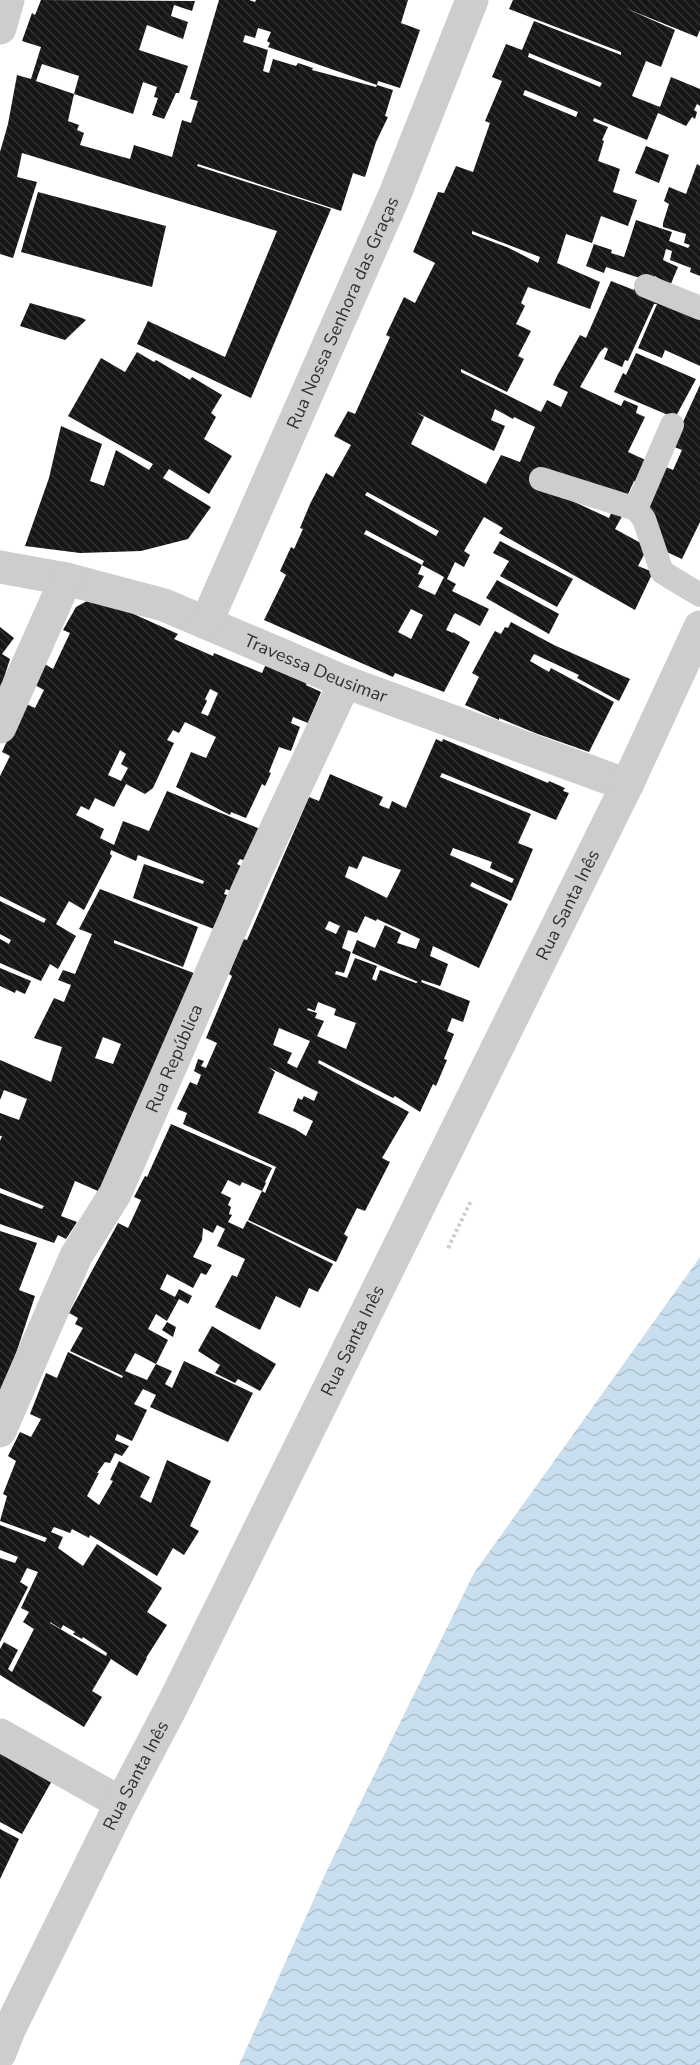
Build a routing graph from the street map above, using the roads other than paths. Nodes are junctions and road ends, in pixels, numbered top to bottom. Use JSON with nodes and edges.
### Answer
{"nodes":[{"id":1,"x":8,"y":0,"type":"edge"},
{"id":2,"x":472,"y":0,"type":"edge"},
{"id":3,"x":0,"y":28,"type":"edge"},
{"id":4,"x":646,"y":286,"type":"dead end"},
{"id":5,"x":700,"y":308,"type":"edge"},
{"id":6,"x":672,"y":425,"type":"dead end"},
{"id":7,"x":542,"y":480,"type":"dead end"},
{"id":8,"x":636,"y":509,"type":"junction"},
{"id":9,"x":0,"y":567,"type":"edge"},
{"id":10,"x":66,"y":579,"type":"junction"},
{"id":11,"x":700,"y":595,"type":"edge"},
{"id":12,"x":206,"y":623,"type":"junction"},
{"id":13,"x":700,"y":627,"type":"edge"},
{"id":14,"x":345,"y":682,"type":"junction"},
{"id":15,"x":0,"y":728,"type":"edge"},
{"id":16,"x":627,"y":785,"type":"junction"},
{"id":17,"x":0,"y":1431,"type":"edge"},
{"id":18,"x":0,"y":1735,"type":"edge"},
{"id":19,"x":120,"y":1803,"type":"junction"},
{"id":20,"x":0,"y":2053,"type":"edge"}],
"edges":[{"from":1,"to":3,"type":"street"},
{"from":2,"to":12,"type":"street","name":"Rua Nossa Senhora das Graças"},
{"from":4,"to":5,"type":"lane"},
{"from":6,"to":8,"type":"lane"},
{"from":7,"to":8,"type":"lane"},
{"from":8,"to":11,"type":"lane"},
{"from":9,"to":10,"type":"street","name":"Travessa Deusimar"},
{"from":10,"to":12,"type":"street","name":"Travessa Deusimar"},
{"from":10,"to":15,"type":"street"},
{"from":12,"to":14,"type":"street","name":"Travessa Deusimar"},
{"from":13,"to":16,"type":"street","name":"Rua Santa Inês"},
{"from":14,"to":16,"type":"street","name":"Travessa Deusimar"},
{"from":14,"to":17,"type":"street","name":"Rua República"},
{"from":16,"to":19,"type":"street","name":"Rua Santa Inês"},
{"from":18,"to":19,"type":"street"},
{"from":19,"to":20,"type":"street","name":"Rua Santa Inês"}]}
